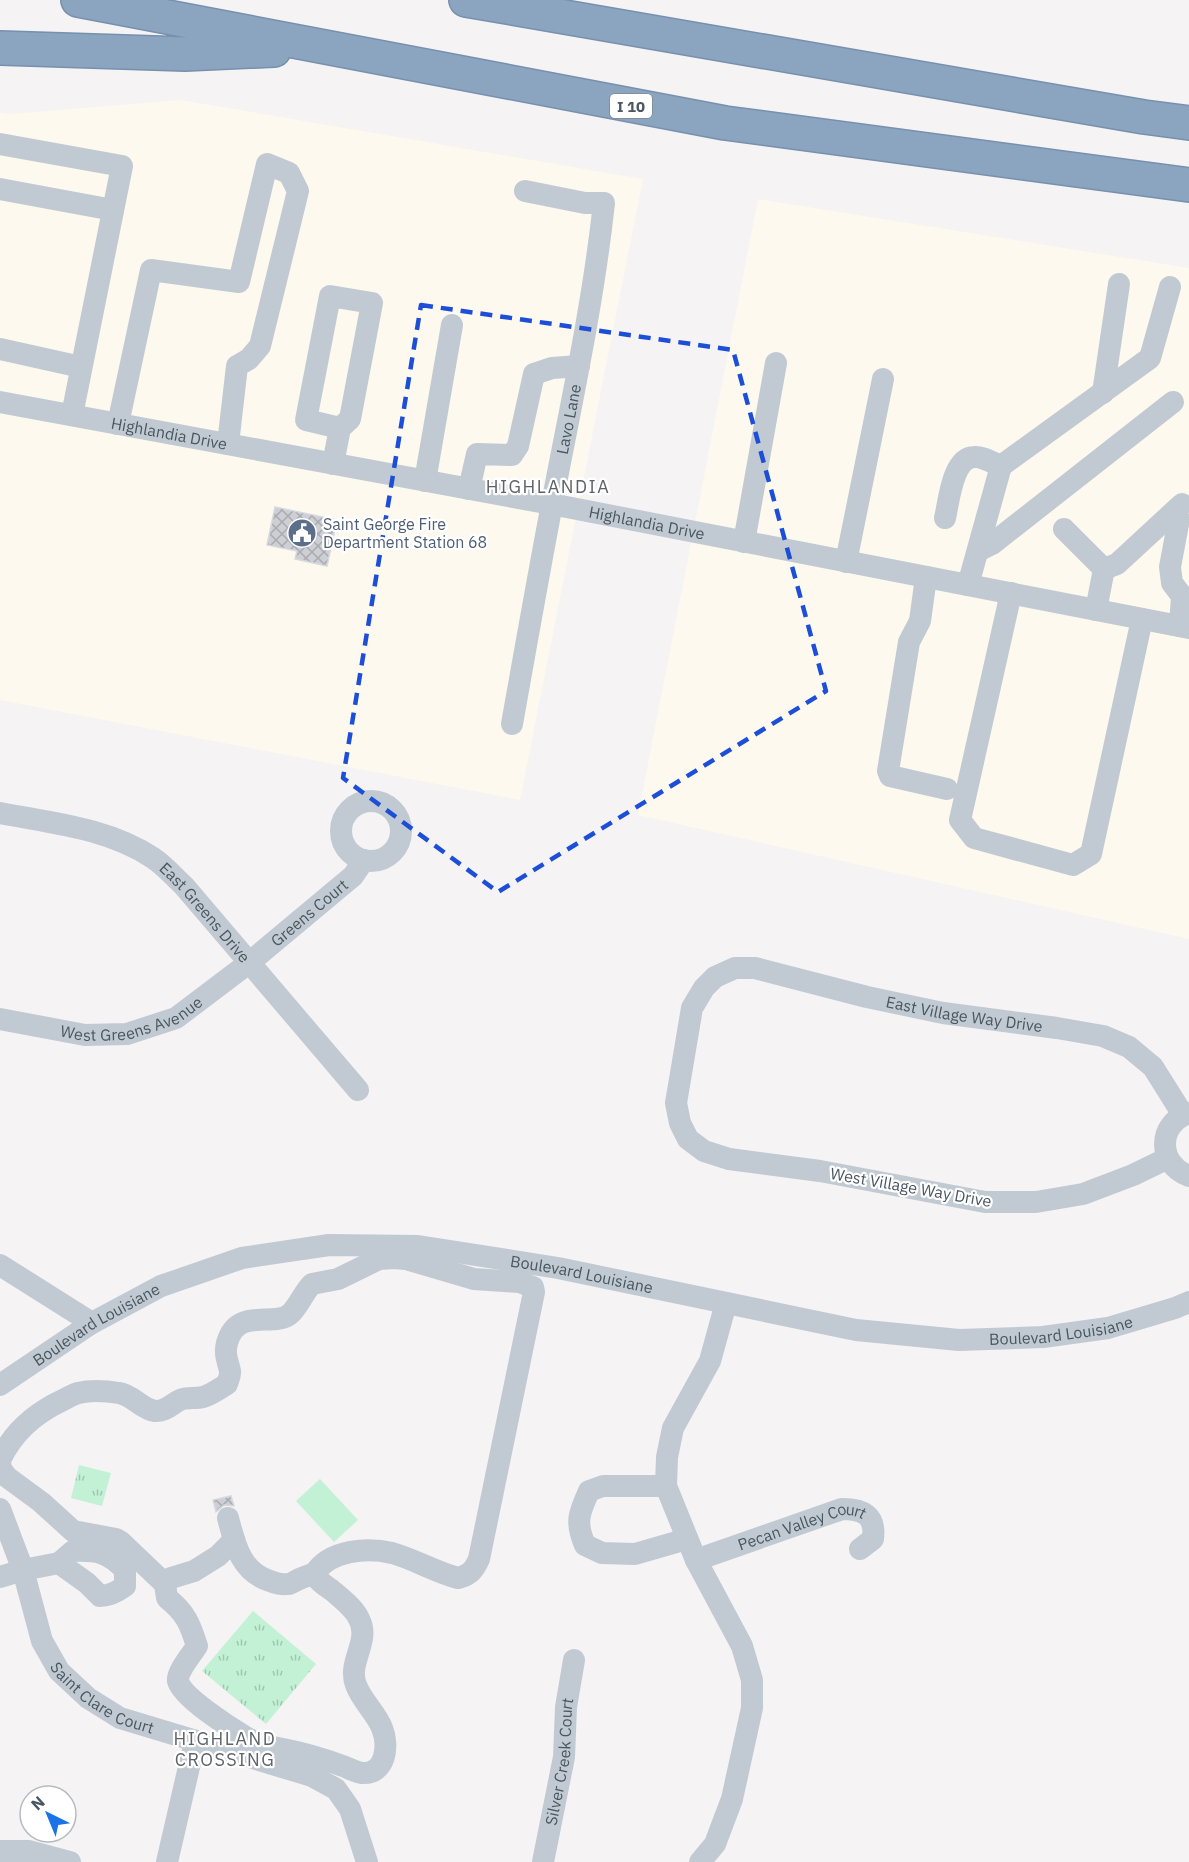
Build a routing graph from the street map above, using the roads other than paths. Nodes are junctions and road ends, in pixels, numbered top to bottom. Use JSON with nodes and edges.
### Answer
{"nodes":[{"id":1,"x":78,"y":0,"type":"edge"},
{"id":2,"x":466,"y":0,"type":"edge"},
{"id":3,"x":0,"y":48,"type":"edge"},
{"id":4,"x":329,"y":48,"type":"junction"},
{"id":5,"x":1189,"y":123,"type":"edge"},
{"id":6,"x":0,"y":144,"type":"edge"},
{"id":7,"x":1189,"y":185,"type":"edge"},
{"id":8,"x":0,"y":189,"type":"edge"},
{"id":9,"x":525,"y":191,"type":"dead end"},
{"id":10,"x":113,"y":210,"type":"junction"},
{"id":11,"x":1119,"y":284,"type":"dead end"},
{"id":12,"x":1170,"y":287,"type":"dead end"},
{"id":13,"x":452,"y":325,"type":"dead end"},
{"id":14,"x":0,"y":349,"type":"edge"},
{"id":15,"x":776,"y":363,"type":"dead end"},
{"id":16,"x":579,"y":366,"type":"junction"},
{"id":17,"x":81,"y":367,"type":"junction"},
{"id":18,"x":883,"y":379,"type":"dead end"},
{"id":19,"x":1104,"y":393,"type":"junction"},
{"id":20,"x":0,"y":402,"type":"edge"},
{"id":21,"x":1173,"y":402,"type":"dead end"},
{"id":22,"x":72,"y":415,"type":"junction"},
{"id":23,"x":118,"y":424,"type":"junction"},
{"id":24,"x":340,"y":428,"type":"junction"},
{"id":25,"x":228,"y":444,"type":"junction"},
{"id":26,"x":333,"y":464,"type":"junction"},
{"id":27,"x":1001,"y":466,"type":"junction"},
{"id":28,"x":425,"y":481,"type":"junction"},
{"id":29,"x":468,"y":489,"type":"junction"},
{"id":30,"x":552,"y":504,"type":"junction"},
{"id":31,"x":945,"y":518,"type":"dead end"},
{"id":32,"x":1064,"y":529,"type":"dead end"},
{"id":33,"x":744,"y":542,"type":"junction"},
{"id":34,"x":978,"y":551,"type":"junction"},
{"id":35,"x":846,"y":562,"type":"junction"},
{"id":36,"x":1104,"y":569,"type":"junction"},
{"id":37,"x":926,"y":577,"type":"junction"},
{"id":38,"x":968,"y":585,"type":"junction"},
{"id":39,"x":1011,"y":593,"type":"junction"},
{"id":40,"x":1096,"y":610,"type":"junction"},
{"id":41,"x":1142,"y":619,"type":"junction"},
{"id":42,"x":1185,"y":627,"type":"edge"},
{"id":43,"x":512,"y":724,"type":"dead end"},
{"id":44,"x":947,"y":789,"type":"dead end"},
{"id":45,"x":0,"y":813,"type":"edge"},
{"id":46,"x":364,"y":860,"type":"dead end"},
{"id":47,"x":250,"y":962,"type":"junction"},
{"id":48,"x":0,"y":1019,"type":"edge"},
{"id":49,"x":358,"y":1090,"type":"dead end"},
{"id":50,"x":1186,"y":1114,"type":"edge"},
{"id":51,"x":688,"y":1139,"type":"joint"},
{"id":52,"x":1168,"y":1158,"type":"junction"},
{"id":53,"x":1189,"y":1176,"type":"edge"},
{"id":54,"x":0,"y":1264,"type":"edge"},
{"id":55,"x":1189,"y":1302,"type":"edge"},
{"id":56,"x":726,"y":1303,"type":"junction"},
{"id":57,"x":92,"y":1323,"type":"junction"},
{"id":58,"x":0,"y":1385,"type":"edge"},
{"id":59,"x":0,"y":1461,"type":"edge"},
{"id":60,"x":666,"y":1486,"type":"junction"},
{"id":61,"x":0,"y":1509,"type":"edge"},
{"id":62,"x":228,"y":1518,"type":"dead end"},
{"id":63,"x":234,"y":1540,"type":"junction"},
{"id":64,"x":691,"y":1549,"type":"junction"},
{"id":65,"x":860,"y":1549,"type":"dead end"},
{"id":66,"x":59,"y":1563,"type":"dead end"},
{"id":67,"x":23,"y":1570,"type":"junction"},
{"id":68,"x":315,"y":1574,"type":"junction"},
{"id":69,"x":0,"y":1577,"type":"edge"},
{"id":70,"x":165,"y":1584,"type":"junction"},
{"id":71,"x":574,"y":1660,"type":"dead end"},
{"id":72,"x":195,"y":1741,"type":"junction"},
{"id":73,"x":0,"y":1851,"type":"edge"},
{"id":74,"x":70,"y":1862,"type":"edge"},
{"id":75,"x":167,"y":1862,"type":"edge"},
{"id":76,"x":367,"y":1862,"type":"edge"},
{"id":77,"x":543,"y":1862,"type":"edge"},
{"id":78,"x":700,"y":1862,"type":"edge"}],
"edges":[{"from":1,"to":4,"type":"highway","number":"I 10"},
{"from":2,"to":5,"type":"highway"},
{"from":3,"to":4,"type":"highway"},
{"from":4,"to":7,"type":"highway","number":"I 10"},
{"from":6,"to":10,"type":"street"},
{"from":8,"to":10,"type":"street"},
{"from":9,"to":16,"type":"street","name":"Lavo Lane"},
{"from":10,"to":17,"type":"street"},
{"from":11,"to":19,"type":"street"},
{"from":12,"to":19,"type":"street"},
{"from":13,"to":28,"type":"street"},
{"from":14,"to":17,"type":"street"},
{"from":15,"to":33,"type":"street"},
{"from":16,"to":29,"type":"street"},
{"from":16,"to":30,"type":"street","name":"Lavo Lane"},
{"from":17,"to":22,"type":"street"},
{"from":18,"to":35,"type":"street"},
{"from":19,"to":27,"type":"street"},
{"from":20,"to":22,"type":"street","name":"Highlandia Drive"},
{"from":21,"to":34,"type":"street"},
{"from":22,"to":23,"type":"street","name":"Highlandia Drive"},
{"from":23,"to":25,"type":"street","name":"Highlandia Drive"},
{"from":23,"to":25,"type":"street"},
{"from":24,"to":24,"type":"street"},
{"from":24,"to":26,"type":"street"},
{"from":25,"to":26,"type":"street","name":"Highlandia Drive"},
{"from":26,"to":28,"type":"street","name":"Highlandia Drive"},
{"from":27,"to":31,"type":"street"},
{"from":27,"to":34,"type":"street"},
{"from":28,"to":29,"type":"street","name":"Highlandia Drive"},
{"from":29,"to":30,"type":"street","name":"Highlandia Drive"},
{"from":30,"to":33,"type":"street","name":"Highlandia Drive"},
{"from":30,"to":43,"type":"street","name":"Lavo Lane"},
{"from":32,"to":36,"type":"street"},
{"from":33,"to":35,"type":"street","name":"Highlandia Drive"},
{"from":34,"to":38,"type":"street"},
{"from":35,"to":37,"type":"street","name":"Highlandia Drive"},
{"from":36,"to":40,"type":"street"},
{"from":36,"to":42,"type":"street"},
{"from":37,"to":38,"type":"street","name":"Highlandia Drive"},
{"from":37,"to":44,"type":"street"},
{"from":38,"to":39,"type":"street","name":"Highlandia Drive"},
{"from":39,"to":40,"type":"street","name":"Highlandia Drive"},
{"from":39,"to":41,"type":"street"},
{"from":40,"to":41,"type":"street","name":"Highlandia Drive"},
{"from":41,"to":42,"type":"street","name":"Highlandia Drive"},
{"from":45,"to":47,"type":"street","name":"East Greens Drive"},
{"from":46,"to":47,"type":"street","name":"Greens Court"},
{"from":47,"to":48,"type":"street","name":"West Greens Avenue"},
{"from":47,"to":49,"type":"street","name":"East Greens Drive"},
{"from":50,"to":51,"type":"street","name":"East Village Way Drive"},
{"from":50,"to":52,"type":"street"},
{"from":51,"to":52,"type":"street","name":"West Village Way Drive"},
{"from":52,"to":53,"type":"street"},
{"from":54,"to":57,"type":"street"},
{"from":55,"to":56,"type":"street","name":"Boulevard Louisiane"},
{"from":56,"to":57,"type":"street","name":"Boulevard Louisiane"},
{"from":56,"to":60,"type":"street"},
{"from":57,"to":58,"type":"street","name":"Boulevard Louisiane"},
{"from":59,"to":68,"type":"street"},
{"from":59,"to":70,"type":"street"},
{"from":60,"to":64,"type":"street"},
{"from":60,"to":64,"type":"street"},
{"from":61,"to":67,"type":"street","name":"Saint Clare Court"},
{"from":62,"to":63,"type":"street"},
{"from":63,"to":68,"type":"street"},
{"from":63,"to":70,"type":"street"},
{"from":64,"to":65,"type":"street","name":"Pecan Valley Court"},
{"from":64,"to":78,"type":"street"},
{"from":66,"to":67,"type":"street"},
{"from":67,"to":69,"type":"street"},
{"from":67,"to":72,"type":"street","name":"Saint Clare Court"},
{"from":68,"to":70,"type":"street"},
{"from":71,"to":77,"type":"street","name":"Silver Creek Court"},
{"from":72,"to":75,"type":"street"},
{"from":72,"to":76,"type":"street","name":"Saint Clare Court"},
{"from":73,"to":74,"type":"street"}]}
